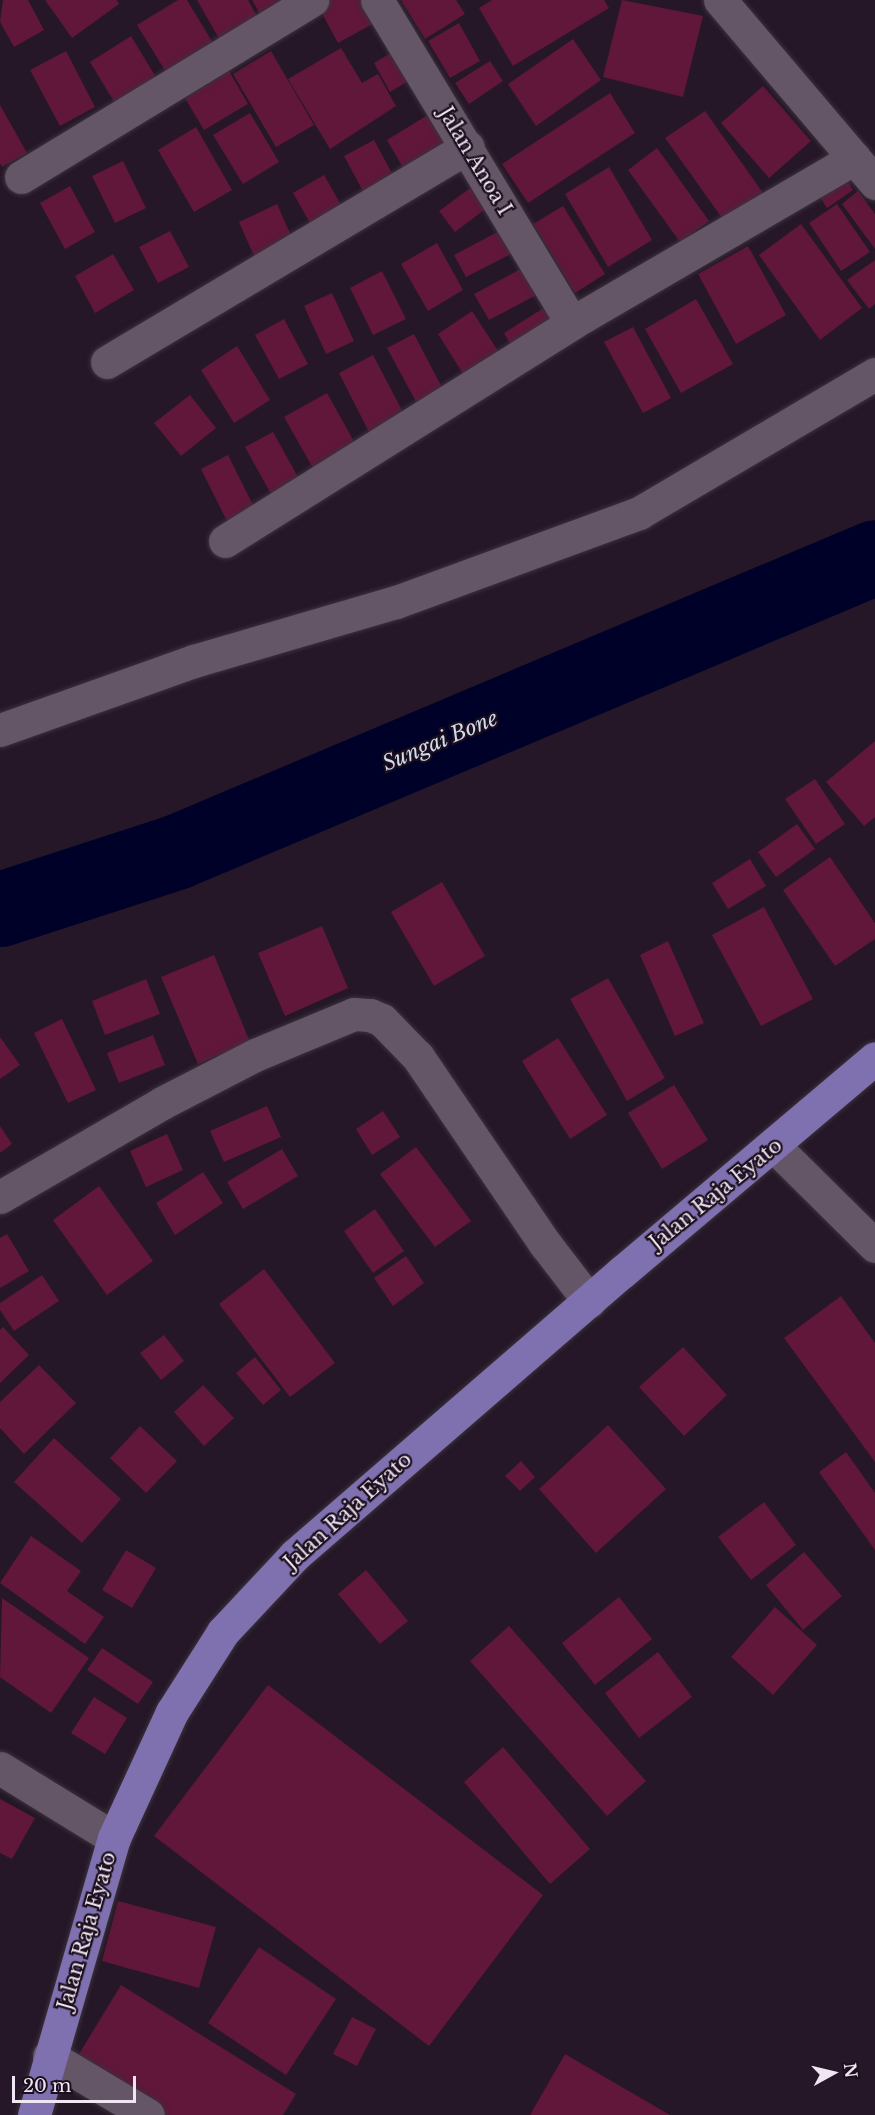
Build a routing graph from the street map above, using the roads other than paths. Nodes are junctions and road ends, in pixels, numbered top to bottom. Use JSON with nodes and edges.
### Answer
{"nodes":[{"id":1,"x":312,"y":0,"type":"edge"},
{"id":2,"x":377,"y":0,"type":"edge"},
{"id":3,"x":720,"y":0,"type":"edge"},
{"id":4,"x":468,"y":147,"type":"junction"},
{"id":5,"x":854,"y":158,"type":"junction"},
{"id":6,"x":21,"y":177,"type":"dead end"},
{"id":7,"x":875,"y":183,"type":"edge"},
{"id":8,"x":572,"y":323,"type":"junction"},
{"id":9,"x":107,"y":362,"type":"dead end"},
{"id":10,"x":875,"y":374,"type":"edge"},
{"id":11,"x":225,"y":541,"type":"dead end"},
{"id":12,"x":0,"y":730,"type":"edge"},
{"id":13,"x":875,"y":1058,"type":"edge"},
{"id":14,"x":774,"y":1146,"type":"junction"},
{"id":15,"x":0,"y":1197,"type":"edge"},
{"id":16,"x":875,"y":1246,"type":"edge"},
{"id":17,"x":590,"y":1300,"type":"junction"},
{"id":18,"x":0,"y":1768,"type":"edge"},
{"id":19,"x":114,"y":1838,"type":"junction"},
{"id":20,"x":49,"y":2056,"type":"junction"},
{"id":21,"x":34,"y":2115,"type":"edge"},
{"id":22,"x":148,"y":2115,"type":"edge"}],
"edges":[{"from":1,"to":6,"type":"street"},
{"from":2,"to":4,"type":"street","name":"Jalan Anoa I"},
{"from":3,"to":5,"type":"street"},
{"from":4,"to":8,"type":"street","name":"Jalan Anoa I"},
{"from":4,"to":9,"type":"street"},
{"from":5,"to":7,"type":"street"},
{"from":5,"to":8,"type":"street"},
{"from":8,"to":11,"type":"street"},
{"from":10,"to":12,"type":"street"},
{"from":13,"to":14,"type":"main road","name":"Jalan Raja Eyato"},
{"from":14,"to":16,"type":"street"},
{"from":14,"to":17,"type":"main road","name":"Jalan Raja Eyato"},
{"from":15,"to":17,"type":"street"},
{"from":17,"to":19,"type":"main road","name":"Jalan Raja Eyato"},
{"from":18,"to":19,"type":"street"},
{"from":19,"to":20,"type":"main road","name":"Jalan Raja Eyato"},
{"from":20,"to":21,"type":"main road","name":"Jalan Raja Eyato"},
{"from":20,"to":22,"type":"street"}]}
